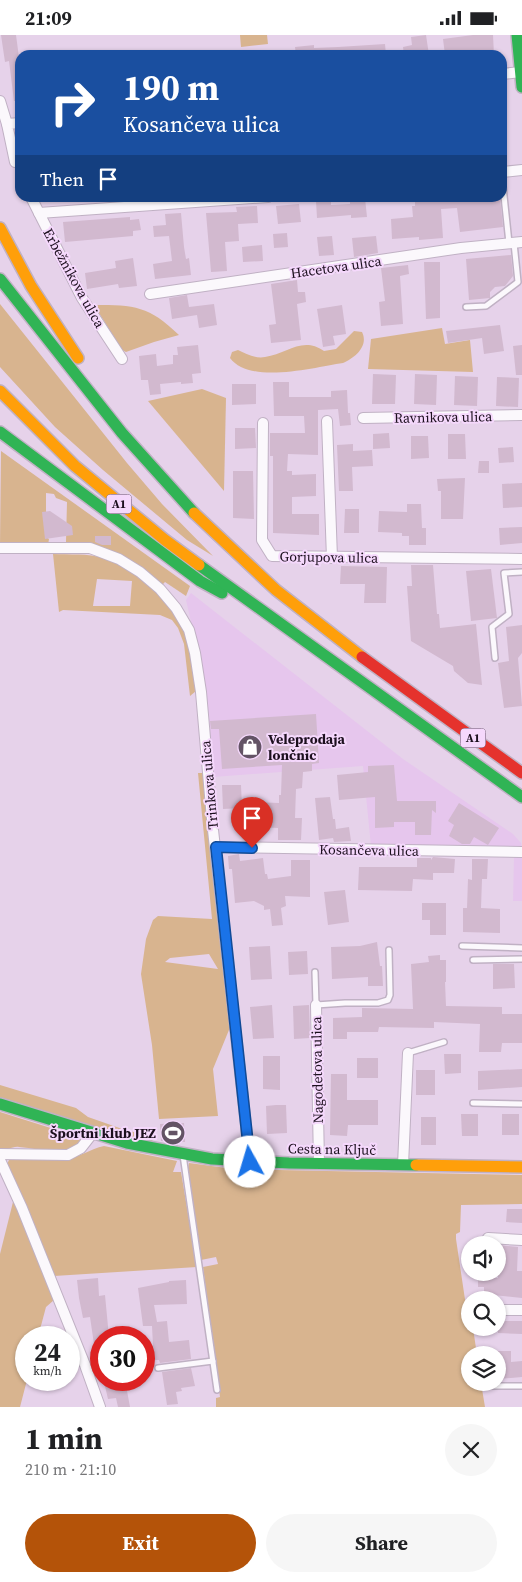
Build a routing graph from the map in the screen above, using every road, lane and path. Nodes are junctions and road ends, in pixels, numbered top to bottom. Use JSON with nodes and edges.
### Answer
{"nodes":[{"id":1,"x":517,"y":35,"type":"edge"},
{"id":2,"x":520,"y":73,"type":"junction"},
{"id":3,"x":507,"y":74,"type":"edge"},
{"id":4,"x":522,"y":87,"type":"edge"},
{"id":5,"x":0,"y":101,"type":"edge"},
{"id":6,"x":15,"y":124,"type":"edge"},
{"id":7,"x":7,"y":125,"type":"junction"},
{"id":8,"x":15,"y":162,"type":"dead end"},
{"id":9,"x":522,"y":170,"type":"edge"},
{"id":10,"x":507,"y":172,"type":"edge"},
{"id":11,"x":34,"y":202,"type":"edge"},
{"id":12,"x":196,"y":202,"type":"edge"},
{"id":13,"x":507,"y":202,"type":"edge"},
{"id":14,"x":39,"y":213,"type":"junction"},
{"id":15,"x":0,"y":228,"type":"edge"},
{"id":16,"x":515,"y":242,"type":"edge"},
{"id":17,"x":0,"y":279,"type":"edge"},
{"id":18,"x":150,"y":294,"type":"dead end"},
{"id":19,"x":466,"y":307,"type":"dead end"},
{"id":20,"x":122,"y":359,"type":"dead end"},
{"id":21,"x":0,"y":391,"type":"edge"},
{"id":22,"x":98,"y":401,"type":"junction"},
{"id":23,"x":522,"y":415,"type":"edge"},
{"id":24,"x":363,"y":418,"type":"dead end"},
{"id":25,"x":327,"y":421,"type":"dead end"},
{"id":26,"x":264,"y":423,"type":"dead end"},
{"id":27,"x":0,"y":433,"type":"edge"},
{"id":28,"x":0,"y":548,"type":"edge"},
{"id":29,"x":332,"y":557,"type":"junction"},
{"id":30,"x":522,"y":559,"type":"edge"},
{"id":31,"x":522,"y":572,"type":"edge"},
{"id":32,"x":250,"y":603,"type":"junction"},
{"id":33,"x":495,"y":658,"type":"dead end"},
{"id":34,"x":522,"y":773,"type":"edge"},
{"id":35,"x":522,"y":797,"type":"edge"},
{"id":36,"x":216,"y":847,"type":"junction"},
{"id":37,"x":522,"y":852,"type":"edge"},
{"id":38,"x":462,"y":946,"type":"dead end"},
{"id":39,"x":522,"y":948,"type":"edge"},
{"id":40,"x":389,"y":950,"type":"dead end"},
{"id":41,"x":522,"y":959,"type":"edge"},
{"id":42,"x":473,"y":961,"type":"dead end"},
{"id":43,"x":315,"y":972,"type":"dead end"},
{"id":44,"x":316,"y":1005,"type":"junction"},
{"id":45,"x":444,"y":1042,"type":"dead end"},
{"id":46,"x":408,"y":1053,"type":"joint"},
{"id":47,"x":473,"y":1103,"type":"dead end"},
{"id":48,"x":0,"y":1104,"type":"edge"},
{"id":49,"x":522,"y":1104,"type":"edge"},
{"id":50,"x":92,"y":1134,"type":"junction"},
{"id":51,"x":0,"y":1154,"type":"edge"},
{"id":52,"x":183,"y":1154,"type":"junction"},
{"id":53,"x":0,"y":1161,"type":"edge"},
{"id":54,"x":250,"y":1162,"type":"junction"},
{"id":55,"x":319,"y":1164,"type":"junction"},
{"id":56,"x":403,"y":1165,"type":"junction"},
{"id":57,"x":522,"y":1167,"type":"edge"},
{"id":58,"x":506,"y":1239,"type":"edge"},
{"id":59,"x":522,"y":1240,"type":"edge"},
{"id":60,"x":506,"y":1310,"type":"edge"},
{"id":61,"x":522,"y":1311,"type":"edge"},
{"id":62,"x":213,"y":1361,"type":"junction"},
{"id":63,"x":158,"y":1368,"type":"dead end"},
{"id":64,"x":506,"y":1385,"type":"edge"},
{"id":65,"x":522,"y":1386,"type":"edge"},
{"id":66,"x":217,"y":1390,"type":"dead end"},
{"id":67,"x":100,"y":1407,"type":"edge"}],
"edges":[{"from":1,"to":2,"type":"main road"},
{"from":2,"to":3,"type":"street"},
{"from":2,"to":4,"type":"main road"},
{"from":5,"to":7,"type":"street"},
{"from":6,"to":7,"type":"street"},
{"from":7,"to":8,"type":"street"},
{"from":9,"to":10,"type":"street"},
{"from":11,"to":14,"type":"street"},
{"from":12,"to":14,"type":"street","name":"Erbežnikova ulica"},
{"from":13,"to":16,"type":"lane"},
{"from":14,"to":20,"type":"street","name":"Erbežnikova ulica"},
{"from":15,"to":22,"type":"main road","number":"A1"},
{"from":16,"to":18,"type":"street","name":"Hacetova ulica"},
{"from":16,"to":19,"type":"lane"},
{"from":17,"to":22,"type":"main road"},
{"from":21,"to":32,"type":"main road","number":"A1"},
{"from":22,"to":34,"type":"main road","number":"A1"},
{"from":23,"to":24,"type":"street","name":"Ravnikova ulica"},
{"from":25,"to":29,"type":"street"},
{"from":26,"to":29,"type":"street","name":"Gorjupova ulica"},
{"from":27,"to":32,"type":"main road"},
{"from":28,"to":36,"type":"street","name":"Trinkova ulica"},
{"from":29,"to":30,"type":"street","name":"Gorjupova ulica"},
{"from":31,"to":33,"type":"lane"},
{"from":32,"to":35,"type":"main road","number":"A1"},
{"from":36,"to":37,"type":"street","name":"Kosančeva ulica"},
{"from":36,"to":54,"type":"street","name":"Trinkova ulica"},
{"from":38,"to":39,"type":"lane"},
{"from":40,"to":44,"type":"lane"},
{"from":41,"to":42,"type":"lane"},
{"from":43,"to":44,"type":"lane"},
{"from":44,"to":55,"type":"street","name":"Nagodetova ulica"},
{"from":45,"to":46,"type":"lane"},
{"from":46,"to":56,"type":"street"},
{"from":47,"to":49,"type":"lane"},
{"from":48,"to":50,"type":"main road","name":"Cesta na Ključ"},
{"from":50,"to":51,"type":"street"},
{"from":50,"to":52,"type":"main road","name":"Cesta na Ključ"},
{"from":52,"to":54,"type":"main road","name":"Cesta na Ključ"},
{"from":52,"to":62,"type":"lane"},
{"from":53,"to":67,"type":"street"},
{"from":54,"to":55,"type":"main road","name":"Cesta na Ključ"},
{"from":55,"to":56,"type":"main road","name":"Cesta na Ključ"},
{"from":56,"to":57,"type":"main road","name":"Cesta na Ključ"},
{"from":58,"to":59,"type":"street"},
{"from":60,"to":61,"type":"street"},
{"from":62,"to":63,"type":"lane"},
{"from":62,"to":66,"type":"lane"},
{"from":64,"to":65,"type":"lane"}]}
